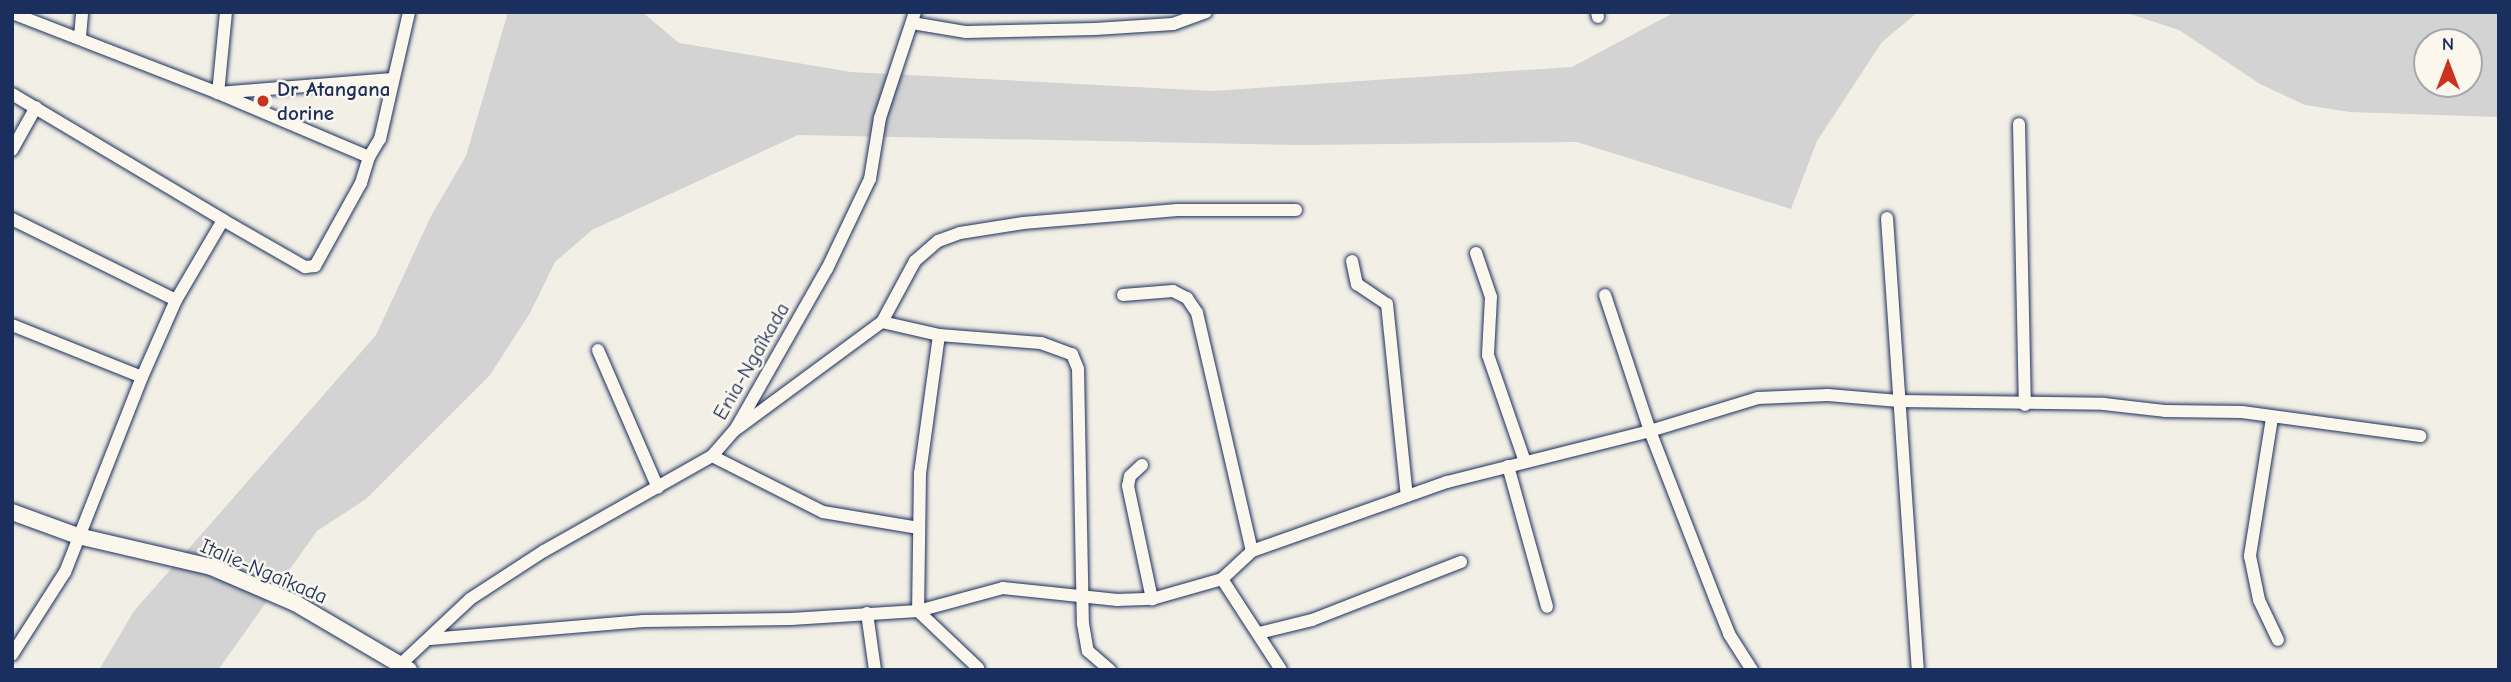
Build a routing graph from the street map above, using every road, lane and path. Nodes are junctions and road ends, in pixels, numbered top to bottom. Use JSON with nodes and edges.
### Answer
{"nodes":[{"id":1,"x":82,"y":12,"type":"edge"},
{"id":2,"x":226,"y":12,"type":"edge"},
{"id":3,"x":409,"y":12,"type":"edge"},
{"id":4,"x":1206,"y":12,"type":"edge"},
{"id":5,"x":12,"y":13,"type":"edge"},
{"id":6,"x":914,"y":18,"type":"edge"},
{"id":7,"x":80,"y":37,"type":"junction"},
{"id":8,"x":392,"y":79,"type":"junction"},
{"id":9,"x":218,"y":93,"type":"junction"},
{"id":10,"x":12,"y":94,"type":"edge"},
{"id":11,"x":36,"y":107,"type":"junction"},
{"id":12,"x":2018,"y":124,"type":"dead end"},
{"id":13,"x":12,"y":150,"type":"edge"},
{"id":14,"x":369,"y":158,"type":"junction"},
{"id":15,"x":1296,"y":210,"type":"dead end"},
{"id":16,"x":1887,"y":218,"type":"dead end"},
{"id":17,"x":12,"y":219,"type":"edge"},
{"id":18,"x":223,"y":220,"type":"junction"},
{"id":19,"x":1476,"y":253,"type":"dead end"},
{"id":20,"x":1352,"y":261,"type":"dead end"},
{"id":21,"x":1123,"y":295,"type":"dead end"},
{"id":22,"x":1605,"y":295,"type":"dead end"},
{"id":23,"x":176,"y":300,"type":"junction"},
{"id":24,"x":883,"y":322,"type":"junction"},
{"id":25,"x":12,"y":325,"type":"edge"},
{"id":26,"x":939,"y":335,"type":"junction"},
{"id":27,"x":598,"y":350,"type":"dead end"},
{"id":28,"x":142,"y":377,"type":"junction"},
{"id":29,"x":1899,"y":401,"type":"junction"},
{"id":30,"x":2025,"y":405,"type":"junction"},
{"id":31,"x":2272,"y":418,"type":"junction"},
{"id":32,"x":735,"y":430,"type":"junction"},
{"id":33,"x":1650,"y":431,"type":"junction"},
{"id":34,"x":2420,"y":436,"type":"dead end"},
{"id":35,"x":712,"y":456,"type":"junction"},
{"id":36,"x":1525,"y":462,"type":"junction"},
{"id":37,"x":1142,"y":465,"type":"dead end"},
{"id":38,"x":1508,"y":466,"type":"junction"},
{"id":39,"x":658,"y":488,"type":"junction"},
{"id":40,"x":1407,"y":496,"type":"junction"},
{"id":41,"x":12,"y":512,"type":"edge"},
{"id":42,"x":919,"y":528,"type":"junction"},
{"id":43,"x":78,"y":536,"type":"junction"},
{"id":44,"x":1252,"y":551,"type":"junction"},
{"id":45,"x":1461,"y":562,"type":"dead end"},
{"id":46,"x":1222,"y":579,"type":"junction"},
{"id":47,"x":1080,"y":595,"type":"junction"},
{"id":48,"x":1152,"y":599,"type":"junction"},
{"id":49,"x":1546,"y":607,"type":"dead end"},
{"id":50,"x":918,"y":611,"type":"junction"},
{"id":51,"x":867,"y":613,"type":"junction"},
{"id":52,"x":1259,"y":633,"type":"junction"},
{"id":53,"x":430,"y":639,"type":"junction"},
{"id":54,"x":2278,"y":640,"type":"dead end"},
{"id":55,"x":12,"y":655,"type":"edge"},
{"id":56,"x":406,"y":666,"type":"edge"},
{"id":57,"x":978,"y":668,"type":"edge"},
{"id":58,"x":875,"y":670,"type":"edge"},
{"id":59,"x":1110,"y":670,"type":"edge"},
{"id":60,"x":1281,"y":670,"type":"edge"},
{"id":61,"x":1752,"y":670,"type":"edge"},
{"id":62,"x":1918,"y":670,"type":"edge"}],
"edges":[{"from":1,"to":7,"type":"street"},
{"from":2,"to":9,"type":"street"},
{"from":3,"to":8,"type":"street"},
{"from":4,"to":6,"type":"street"},
{"from":5,"to":7,"type":"street"},
{"from":6,"to":32,"type":"street","name":"Enia-Ngaîkada"},
{"from":7,"to":9,"type":"street"},
{"from":8,"to":9,"type":"street"},
{"from":8,"to":14,"type":"street"},
{"from":9,"to":14,"type":"street"},
{"from":10,"to":11,"type":"street"},
{"from":11,"to":13,"type":"street"},
{"from":11,"to":18,"type":"street"},
{"from":12,"to":30,"type":"street"},
{"from":14,"to":18,"type":"street"},
{"from":15,"to":24,"type":"street"},
{"from":16,"to":29,"type":"street"},
{"from":17,"to":23,"type":"street"},
{"from":18,"to":23,"type":"street"},
{"from":19,"to":36,"type":"street"},
{"from":20,"to":40,"type":"street"},
{"from":21,"to":44,"type":"street"},
{"from":22,"to":33,"type":"street"},
{"from":23,"to":28,"type":"street"},
{"from":24,"to":26,"type":"street"},
{"from":24,"to":32,"type":"street"},
{"from":25,"to":28,"type":"street"},
{"from":26,"to":42,"type":"street"},
{"from":26,"to":47,"type":"street"},
{"from":27,"to":39,"type":"street"},
{"from":28,"to":43,"type":"street"},
{"from":29,"to":30,"type":"street"},
{"from":29,"to":33,"type":"street"},
{"from":29,"to":62,"type":"street"},
{"from":30,"to":31,"type":"street"},
{"from":31,"to":34,"type":"street"},
{"from":31,"to":54,"type":"street"},
{"from":32,"to":35,"type":"street","name":"Enia-Ngaîkada"},
{"from":33,"to":36,"type":"street"},
{"from":33,"to":61,"type":"street"},
{"from":35,"to":39,"type":"street","name":"Enia-Ngaîkada"},
{"from":35,"to":42,"type":"street"},
{"from":36,"to":38,"type":"street"},
{"from":37,"to":48,"type":"street"},
{"from":38,"to":40,"type":"street"},
{"from":38,"to":49,"type":"street"},
{"from":39,"to":53,"type":"street","name":"Enia-Ngaîkada"},
{"from":40,"to":44,"type":"street"},
{"from":41,"to":43,"type":"street","name":"Italie-Ngaîkada"},
{"from":42,"to":50,"type":"street"},
{"from":43,"to":55,"type":"street"},
{"from":43,"to":56,"type":"street","name":"Italie-Ngaîkada"},
{"from":44,"to":46,"type":"street"},
{"from":45,"to":52,"type":"street"},
{"from":46,"to":48,"type":"street"},
{"from":46,"to":52,"type":"street"},
{"from":47,"to":48,"type":"street"},
{"from":47,"to":50,"type":"street"},
{"from":47,"to":59,"type":"street"},
{"from":50,"to":51,"type":"street"},
{"from":50,"to":57,"type":"street"},
{"from":51,"to":53,"type":"street"},
{"from":51,"to":58,"type":"street"},
{"from":52,"to":60,"type":"street"},
{"from":53,"to":56,"type":"street","name":"Enia-Ngaîkada"}]}
